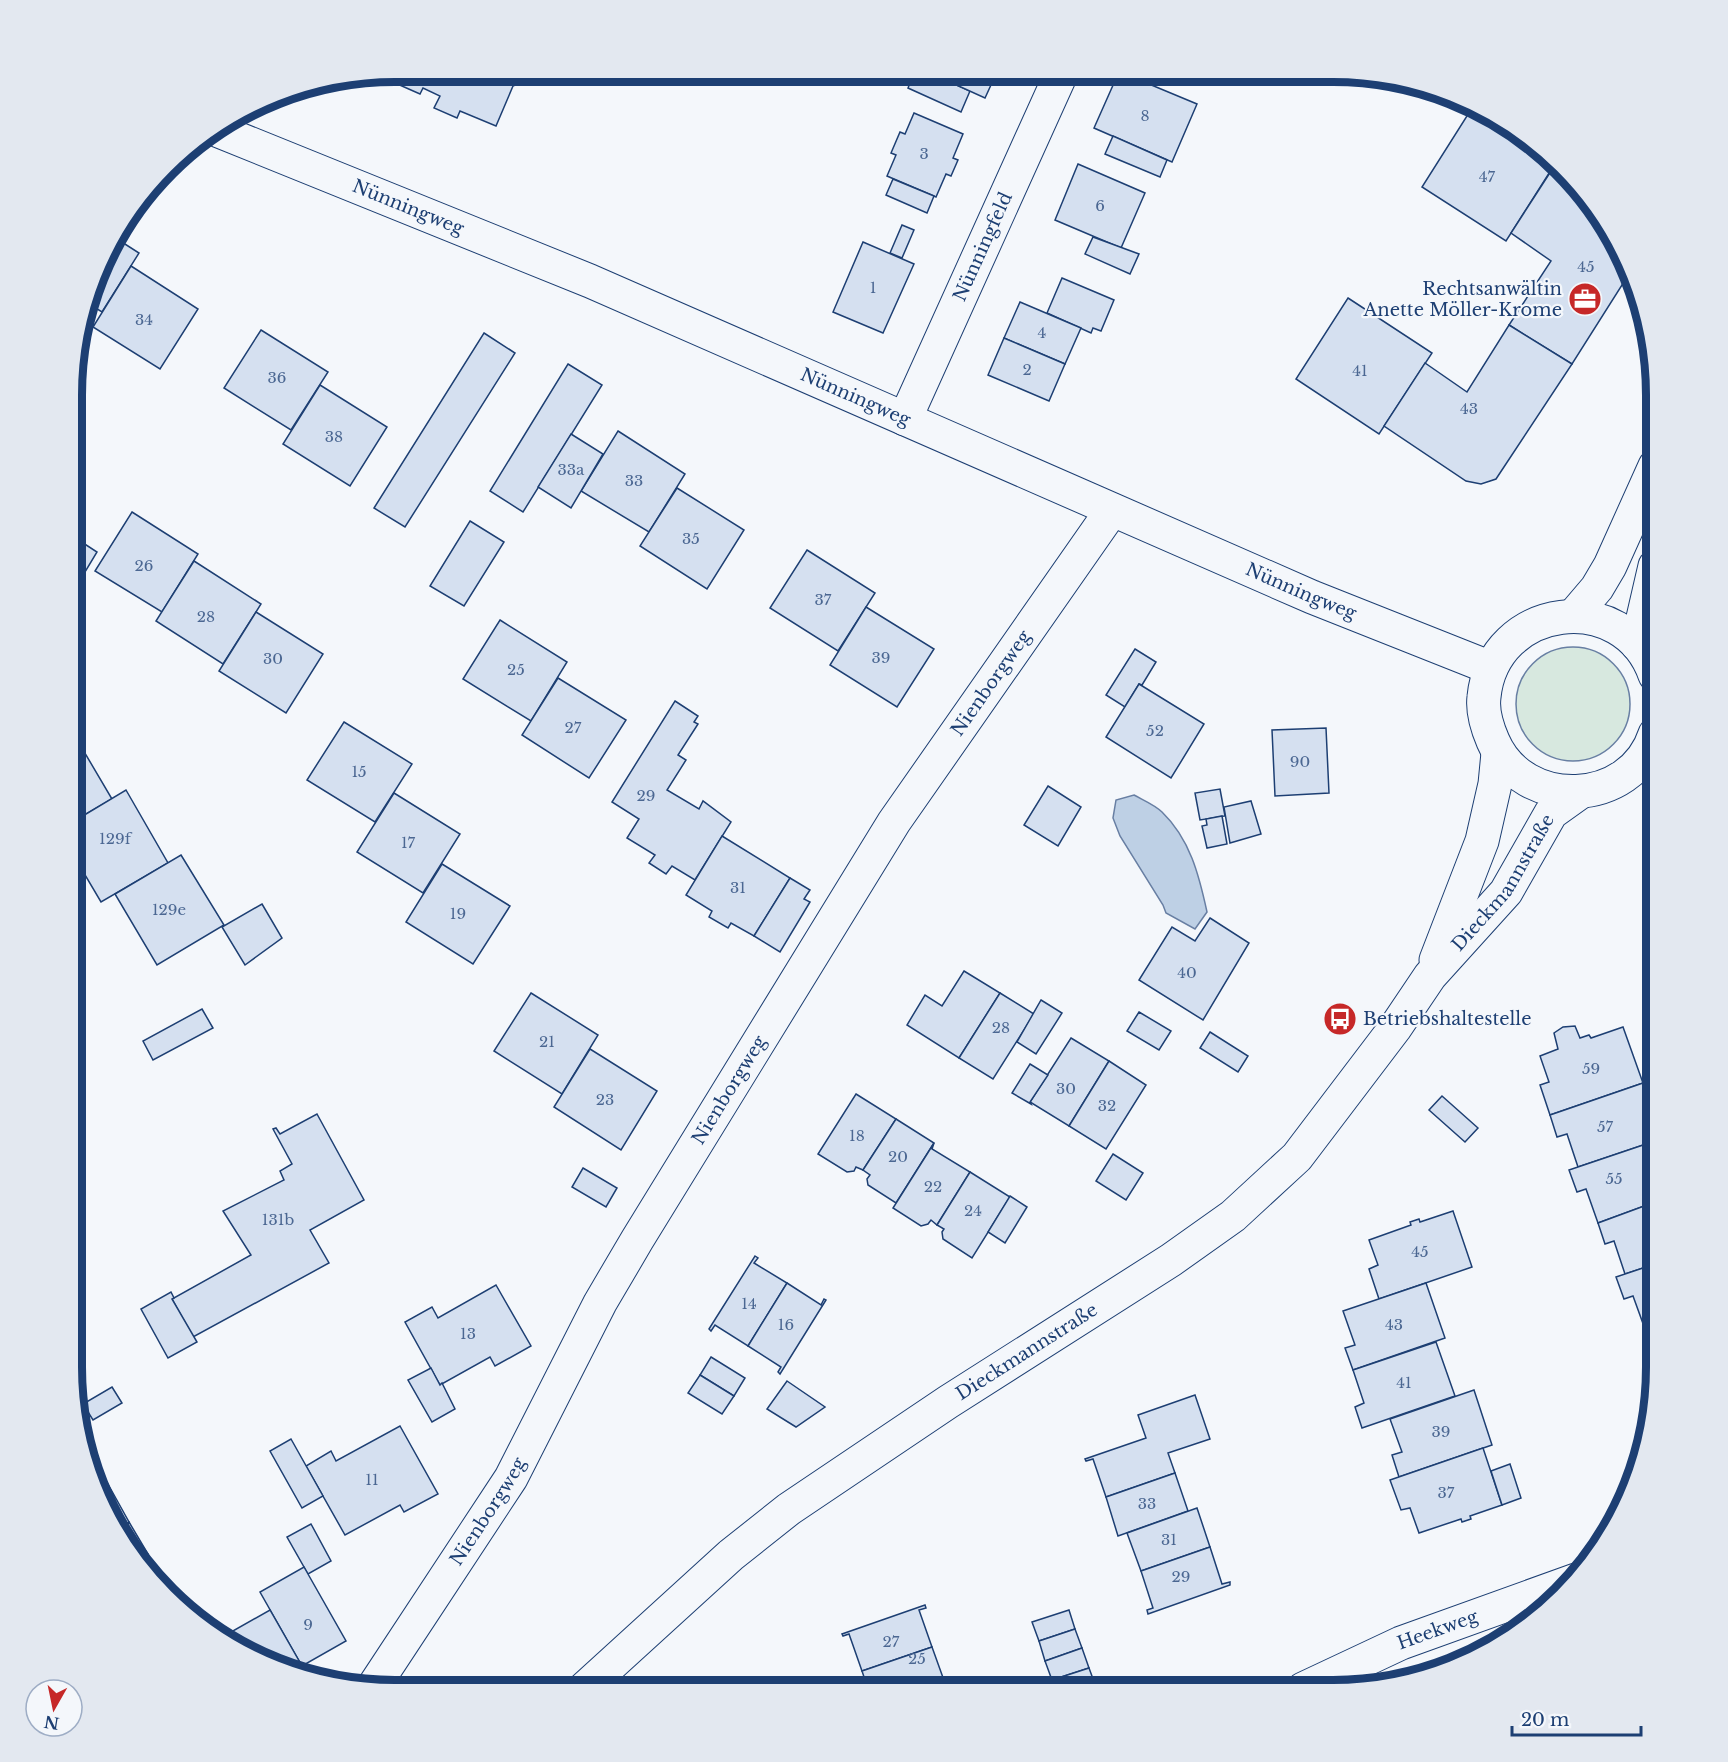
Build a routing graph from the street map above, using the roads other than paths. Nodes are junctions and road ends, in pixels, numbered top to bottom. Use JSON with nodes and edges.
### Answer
{"nodes":[{"id":1,"x":1057,"y":82,"type":"edge"},
{"id":2,"x":224,"y":133,"type":"edge"},
{"id":3,"x":905,"y":419,"type":"junction"},
{"id":4,"x":1646,"y":486,"type":"edge"},
{"id":5,"x":1112,"y":510,"type":"junction"},
{"id":6,"x":1646,"y":605,"type":"edge"},
{"id":7,"x":1574,"y":615,"type":"junction"},
{"id":8,"x":1637,"y":644,"type":"junction"},
{"id":9,"x":1646,"y":657,"type":"edge"},
{"id":10,"x":1491,"y":668,"type":"junction"},
{"id":11,"x":1646,"y":752,"type":"edge"},
{"id":12,"x":1498,"y":753,"type":"junction"},
{"id":13,"x":1579,"y":793,"type":"junction"},
{"id":14,"x":1430,"y":976,"type":"junction"},
{"id":15,"x":1554,"y":1588,"type":"edge"},
{"id":16,"x":378,"y":1679,"type":"edge"},
{"id":17,"x":594,"y":1680,"type":"edge"},
{"id":18,"x":1322,"y":1680,"type":"edge"}],
"edges":[{"from":1,"to":3,"type":"street","name":"Nünningfeld"},
{"from":2,"to":3,"type":"street","name":"Nünningweg"},
{"from":3,"to":5,"type":"street","name":"Nünningweg"},
{"from":4,"to":7,"type":"street"},
{"from":5,"to":10,"type":"street","name":"Nünningweg"},
{"from":5,"to":16,"type":"street","name":"Nienborgweg"},
{"from":6,"to":8,"type":"street"},
{"from":7,"to":8,"type":"street","name":"Dieckmannstraße"},
{"from":7,"to":10,"type":"street","name":"Dieckmannstraße"},
{"from":8,"to":9,"type":"street","name":"Dieckmannstraße"},
{"from":10,"to":12,"type":"street","name":"Dieckmannstraße"},
{"from":11,"to":13,"type":"street","name":"Dieckmannstraße"},
{"from":12,"to":13,"type":"street","name":"Dieckmannstraße"},
{"from":12,"to":14,"type":"street","name":"Dieckmannstraße"},
{"from":13,"to":14,"type":"street","name":"Dieckmannstraße"},
{"from":14,"to":17,"type":"street","name":"Dieckmannstraße"},
{"from":15,"to":18,"type":"street","name":"Heekweg"}]}
